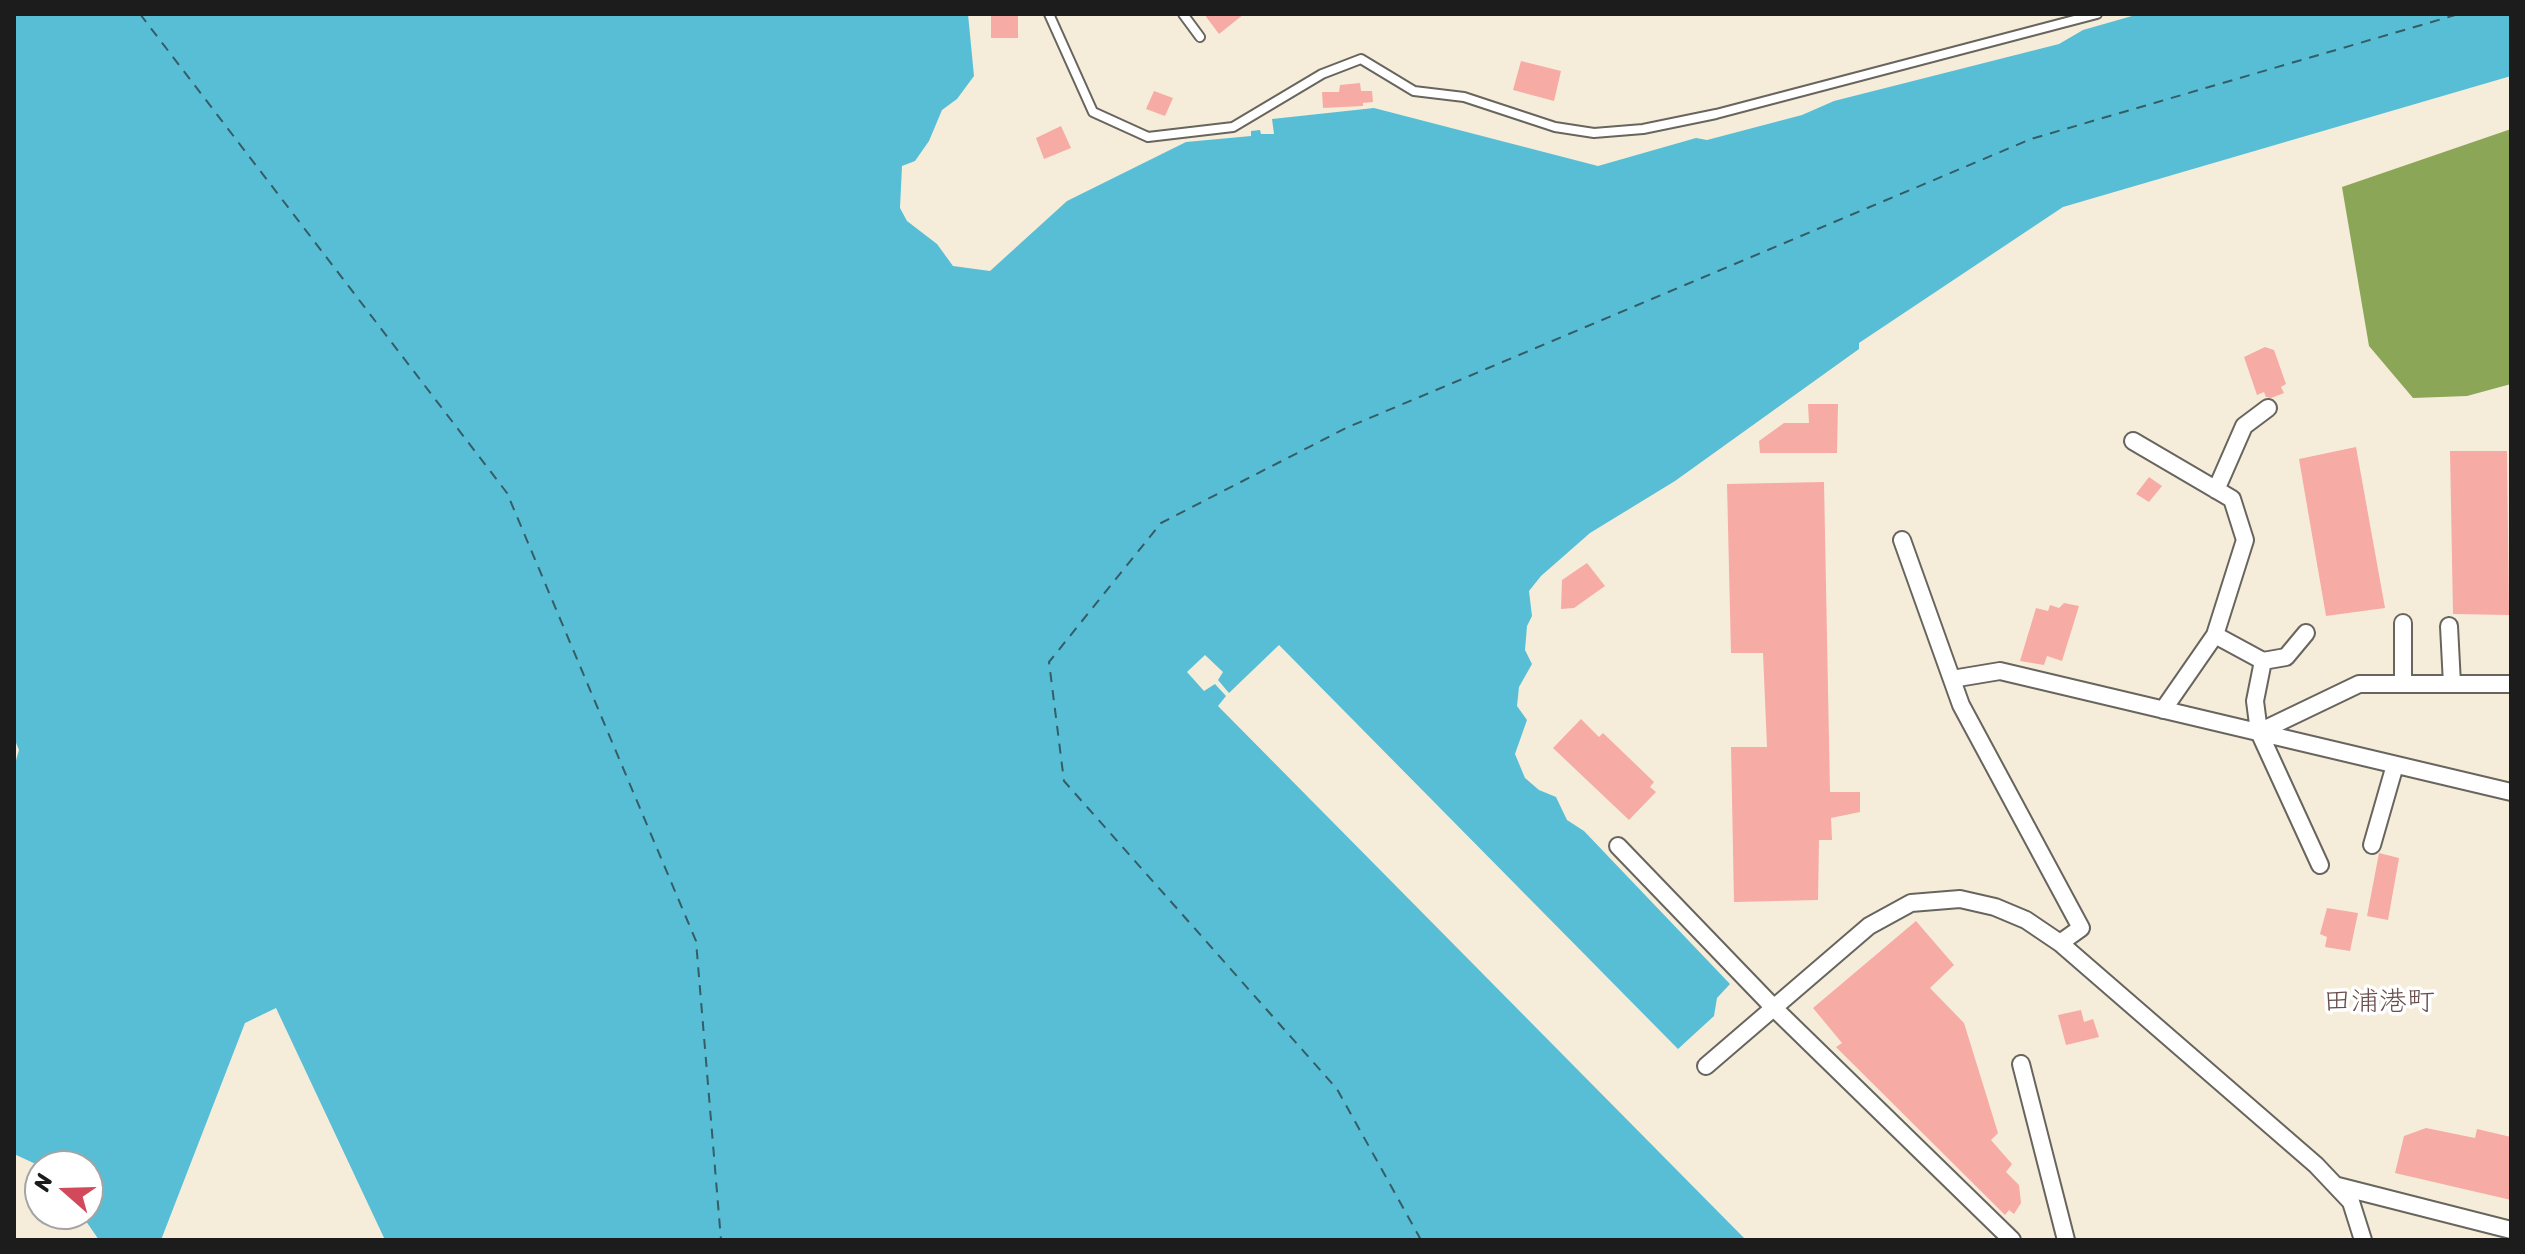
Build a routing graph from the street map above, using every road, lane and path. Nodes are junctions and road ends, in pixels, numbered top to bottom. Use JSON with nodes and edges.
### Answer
{"nodes":[{"id":1,"x":1049,"y":14,"type":"edge"},
{"id":2,"x":1183,"y":14,"type":"edge"},
{"id":3,"x":2097,"y":14,"type":"edge"},
{"id":4,"x":1200,"y":37,"type":"dead end"},
{"id":5,"x":2268,"y":408,"type":"dead end"},
{"id":6,"x":2133,"y":441,"type":"dead end"},
{"id":7,"x":2216,"y":490,"type":"junction"},
{"id":8,"x":1902,"y":540,"type":"dead end"},
{"id":9,"x":2403,"y":623,"type":"dead end"},
{"id":10,"x":2449,"y":626,"type":"dead end"},
{"id":11,"x":2306,"y":633,"type":"dead end"},
{"id":12,"x":2215,"y":635,"type":"junction"},
{"id":13,"x":2263,"y":661,"type":"junction"},
{"id":14,"x":1952,"y":679,"type":"junction"},
{"id":15,"x":2403,"y":684,"type":"junction"},
{"id":16,"x":2452,"y":684,"type":"junction"},
{"id":17,"x":2511,"y":684,"type":"edge"},
{"id":18,"x":2163,"y":710,"type":"junction"},
{"id":19,"x":2259,"y":732,"type":"junction"},
{"id":20,"x":2395,"y":765,"type":"junction"},
{"id":21,"x":2511,"y":792,"type":"edge"},
{"id":22,"x":2372,"y":845,"type":"dead end"},
{"id":23,"x":1618,"y":846,"type":"dead end"},
{"id":24,"x":2320,"y":865,"type":"dead end"},
{"id":25,"x":2060,"y":943,"type":"junction"},
{"id":26,"x":1776,"y":1010,"type":"junction"},
{"id":27,"x":2021,"y":1064,"type":"dead end"},
{"id":28,"x":1706,"y":1066,"type":"dead end"},
{"id":29,"x":2336,"y":1186,"type":"junction"},
{"id":30,"x":2511,"y":1230,"type":"edge"},
{"id":31,"x":2358,"y":1239,"type":"edge"},
{"id":32,"x":2012,"y":1240,"type":"edge"},
{"id":33,"x":2066,"y":1240,"type":"edge"}],
"edges":[{"from":1,"to":3,"type":"lane"},
{"from":2,"to":4,"type":"lane"},
{"from":5,"to":7,"type":"street"},
{"from":6,"to":7,"type":"street"},
{"from":7,"to":12,"type":"street"},
{"from":8,"to":14,"type":"street"},
{"from":9,"to":15,"type":"street"},
{"from":10,"to":16,"type":"street"},
{"from":11,"to":13,"type":"street"},
{"from":12,"to":13,"type":"street"},
{"from":12,"to":18,"type":"street"},
{"from":13,"to":19,"type":"street"},
{"from":14,"to":18,"type":"street"},
{"from":14,"to":25,"type":"street"},
{"from":15,"to":16,"type":"street"},
{"from":15,"to":19,"type":"street"},
{"from":16,"to":17,"type":"street"},
{"from":18,"to":19,"type":"street"},
{"from":19,"to":20,"type":"street"},
{"from":19,"to":24,"type":"street"},
{"from":20,"to":21,"type":"street"},
{"from":20,"to":22,"type":"street"},
{"from":23,"to":26,"type":"street"},
{"from":25,"to":26,"type":"street"},
{"from":25,"to":29,"type":"street"},
{"from":26,"to":28,"type":"street"},
{"from":26,"to":32,"type":"street"},
{"from":27,"to":33,"type":"street"},
{"from":29,"to":30,"type":"street"},
{"from":29,"to":31,"type":"street"}]}
